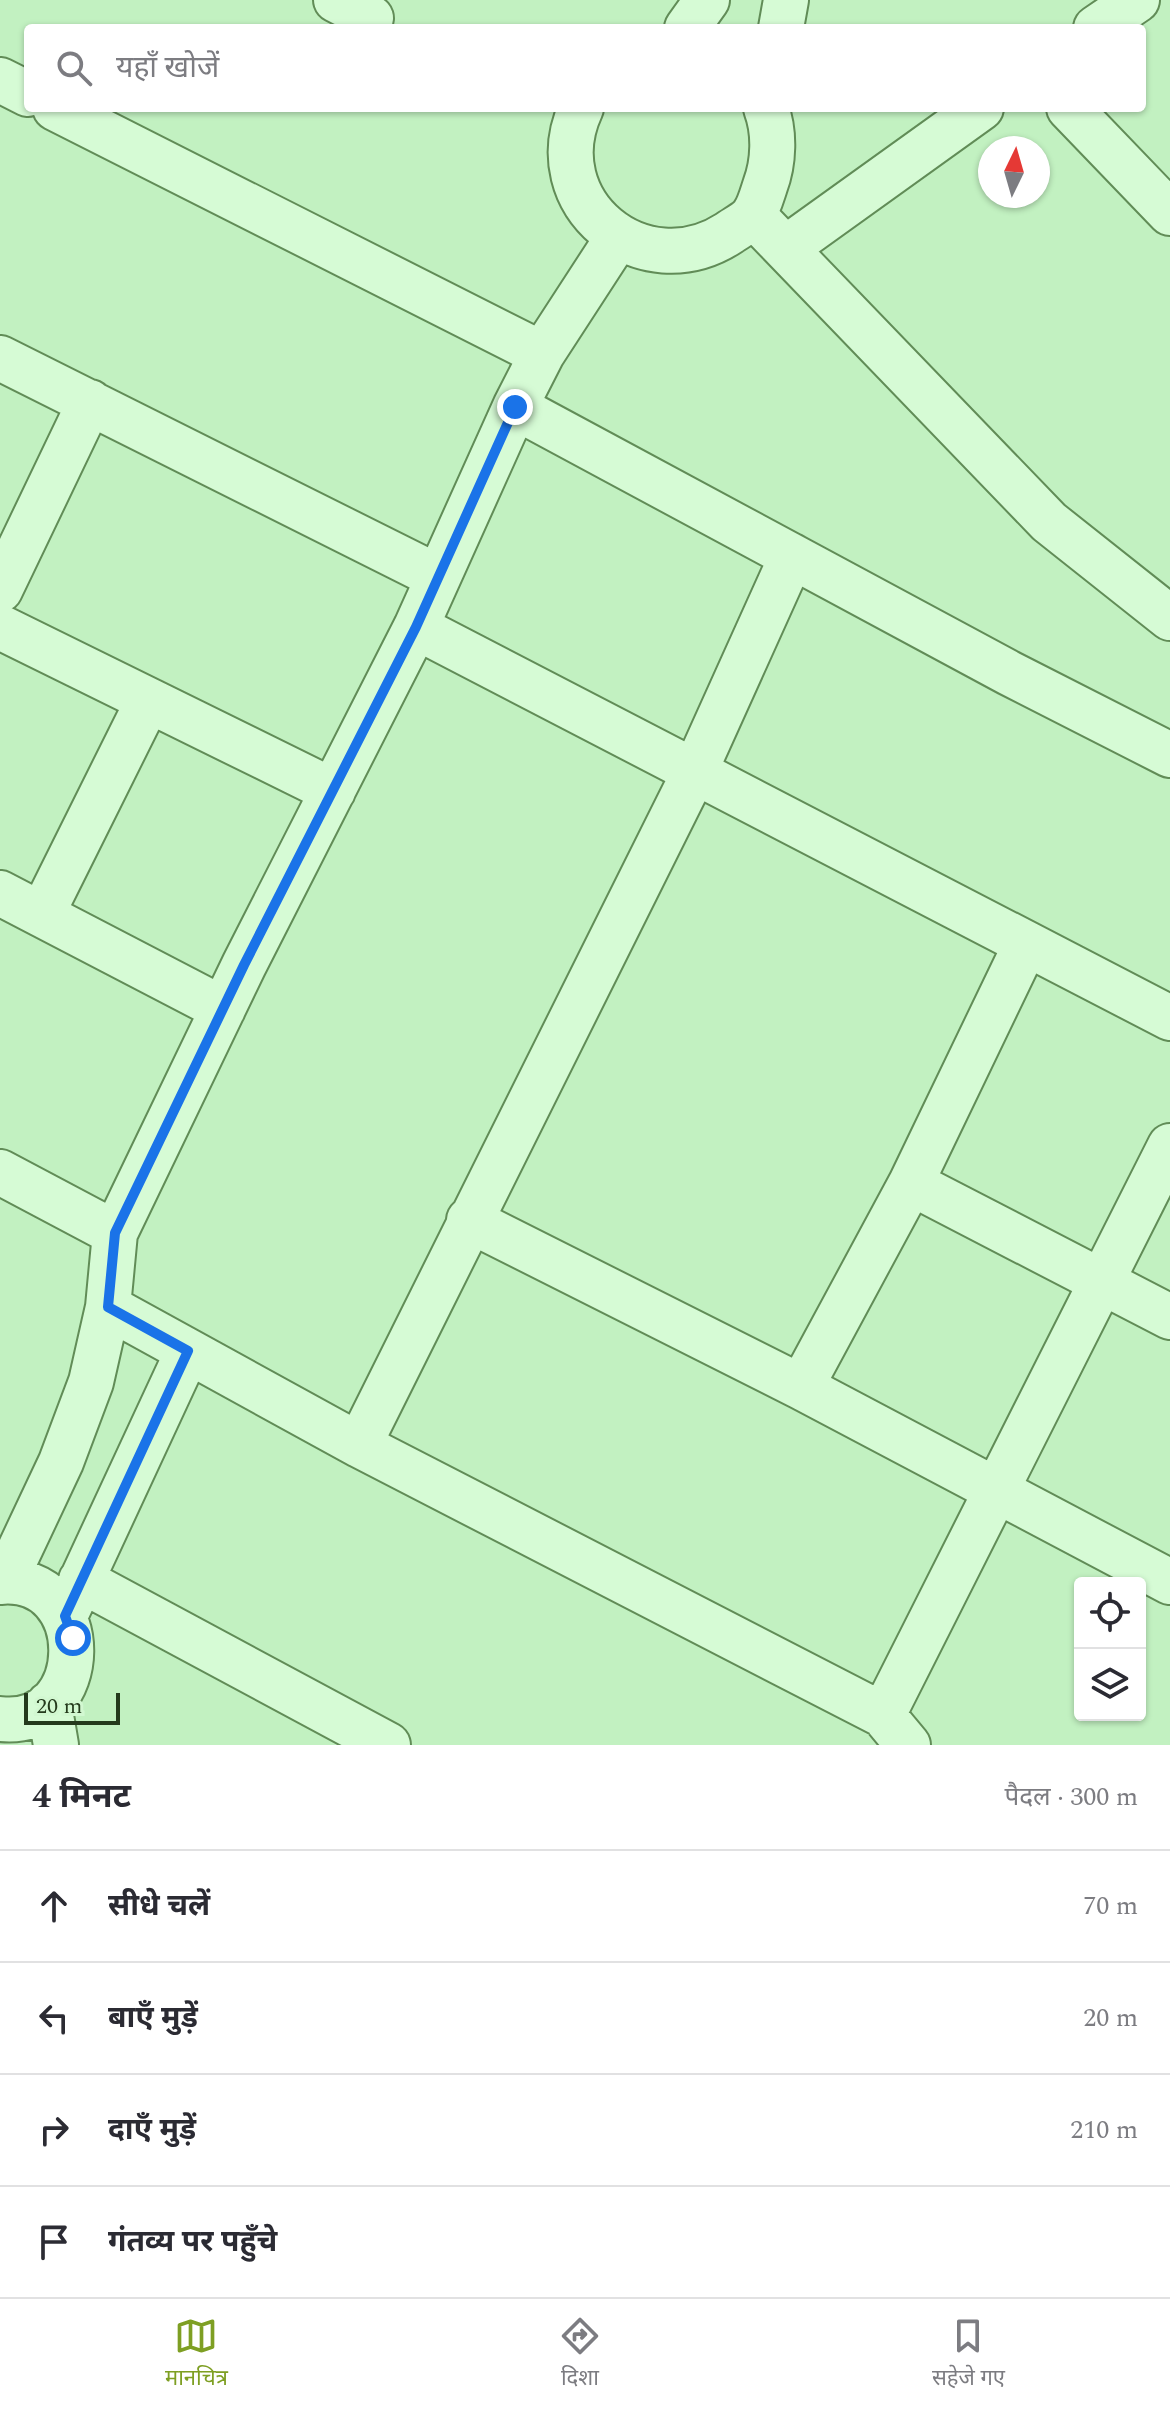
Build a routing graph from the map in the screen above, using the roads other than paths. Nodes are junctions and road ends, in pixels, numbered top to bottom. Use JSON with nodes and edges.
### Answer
{"nodes":[{"id":1,"x":707,"y":0,"type":"edge"},
{"id":2,"x":786,"y":0,"type":"edge"},
{"id":3,"x":1137,"y":0,"type":"edge"},
{"id":4,"x":690,"y":24,"type":"edge"},
{"id":5,"x":782,"y":24,"type":"edge"},
{"id":6,"x":1102,"y":24,"type":"edge"},
{"id":7,"x":0,"y":80,"type":"edge"},
{"id":8,"x":24,"y":92,"type":"edge"},
{"id":9,"x":63,"y":112,"type":"edge"},
{"id":10,"x":579,"y":112,"type":"edge"},
{"id":11,"x":767,"y":112,"type":"edge"},
{"id":12,"x":975,"y":112,"type":"edge"},
{"id":13,"x":1073,"y":112,"type":"edge"},
{"id":14,"x":1170,"y":213,"type":"edge"},
{"id":15,"x":753,"y":215,"type":"junction"},
{"id":16,"x":618,"y":237,"type":"junction"},
{"id":17,"x":786,"y":248,"type":"junction"},
{"id":18,"x":542,"y":354,"type":"junction"},
{"id":19,"x":0,"y":358,"type":"edge"},
{"id":20,"x":90,"y":402,"type":"junction"},
{"id":21,"x":515,"y":407,"type":"junction"},
{"id":22,"x":792,"y":556,"type":"junction"},
{"id":23,"x":438,"y":577,"type":"junction"},
{"id":24,"x":0,"y":590,"type":"edge"},
{"id":25,"x":1170,"y":618,"type":"edge"},
{"id":26,"x":0,"y":627,"type":"edge"},
{"id":27,"x":416,"y":627,"type":"junction"},
{"id":28,"x":148,"y":701,"type":"junction"},
{"id":29,"x":1170,"y":755,"type":"edge"},
{"id":30,"x":695,"y":771,"type":"junction"},
{"id":31,"x":333,"y":791,"type":"junction"},
{"id":32,"x":0,"y":893,"type":"edge"},
{"id":33,"x":42,"y":914,"type":"junction"},
{"id":34,"x":1026,"y":944,"type":"junction"},
{"id":35,"x":223,"y":1009,"type":"junction"},
{"id":36,"x":1170,"y":1018,"type":"edge"},
{"id":37,"x":1170,"y":1146,"type":"edge"},
{"id":38,"x":0,"y":1172,"type":"edge"},
{"id":39,"x":911,"y":1183,"type":"junction"},
{"id":40,"x":469,"y":1220,"type":"junction"},
{"id":41,"x":115,"y":1233,"type":"junction"},
{"id":42,"x":1101,"y":1283,"type":"junction"},
{"id":43,"x":108,"y":1307,"type":"junction"},
{"id":44,"x":1170,"y":1317,"type":"edge"},
{"id":45,"x":188,"y":1351,"type":"junction"},
{"id":46,"x":801,"y":1387,"type":"junction"},
{"id":47,"x":359,"y":1445,"type":"junction"},
{"id":48,"x":996,"y":1490,"type":"junction"},
{"id":49,"x":3,"y":1581,"type":"edge"},
{"id":50,"x":1170,"y":1582,"type":"edge"},
{"id":51,"x":73,"y":1598,"type":"junction"},
{"id":52,"x":0,"y":1719,"type":"edge"},
{"id":53,"x":53,"y":1724,"type":"edge"},
{"id":54,"x":895,"y":1730,"type":"edge"},
{"id":55,"x":388,"y":1745,"type":"edge"}],
"edges":[{"from":1,"to":4,"type":"street"},
{"from":2,"to":5,"type":"street"},
{"from":3,"to":6,"type":"street"},
{"from":7,"to":8,"type":"street"},
{"from":9,"to":18,"type":"street"},
{"from":10,"to":16,"type":"street"},
{"from":11,"to":15,"type":"street"},
{"from":12,"to":17,"type":"street"},
{"from":13,"to":14,"type":"street"},
{"from":15,"to":16,"type":"street"},
{"from":15,"to":17,"type":"street"},
{"from":16,"to":18,"type":"street"},
{"from":17,"to":25,"type":"street"},
{"from":18,"to":21,"type":"street"},
{"from":19,"to":20,"type":"street"},
{"from":20,"to":23,"type":"street"},
{"from":20,"to":24,"type":"street"},
{"from":21,"to":22,"type":"street"},
{"from":21,"to":23,"type":"street"},
{"from":22,"to":29,"type":"street"},
{"from":22,"to":30,"type":"street"},
{"from":23,"to":27,"type":"street"},
{"from":26,"to":28,"type":"street"},
{"from":27,"to":30,"type":"street"},
{"from":27,"to":31,"type":"street"},
{"from":28,"to":31,"type":"street"},
{"from":28,"to":33,"type":"street"},
{"from":30,"to":34,"type":"street"},
{"from":30,"to":40,"type":"street"},
{"from":31,"to":35,"type":"street"},
{"from":32,"to":33,"type":"street"},
{"from":33,"to":35,"type":"street"},
{"from":34,"to":36,"type":"street"},
{"from":34,"to":39,"type":"street"},
{"from":35,"to":41,"type":"street"},
{"from":37,"to":42,"type":"street"},
{"from":38,"to":41,"type":"street"},
{"from":39,"to":42,"type":"street"},
{"from":39,"to":46,"type":"street"},
{"from":40,"to":46,"type":"street"},
{"from":40,"to":47,"type":"street"},
{"from":41,"to":43,"type":"street"},
{"from":42,"to":44,"type":"street"},
{"from":42,"to":48,"type":"street"},
{"from":43,"to":45,"type":"street"},
{"from":43,"to":49,"type":"street"},
{"from":45,"to":47,"type":"street"},
{"from":45,"to":51,"type":"street"},
{"from":46,"to":48,"type":"street"},
{"from":47,"to":54,"type":"street"},
{"from":48,"to":50,"type":"street"},
{"from":48,"to":54,"type":"street"},
{"from":49,"to":51,"type":"street"},
{"from":51,"to":53,"type":"street"},
{"from":51,"to":55,"type":"street"},
{"from":52,"to":53,"type":"street"}]}
